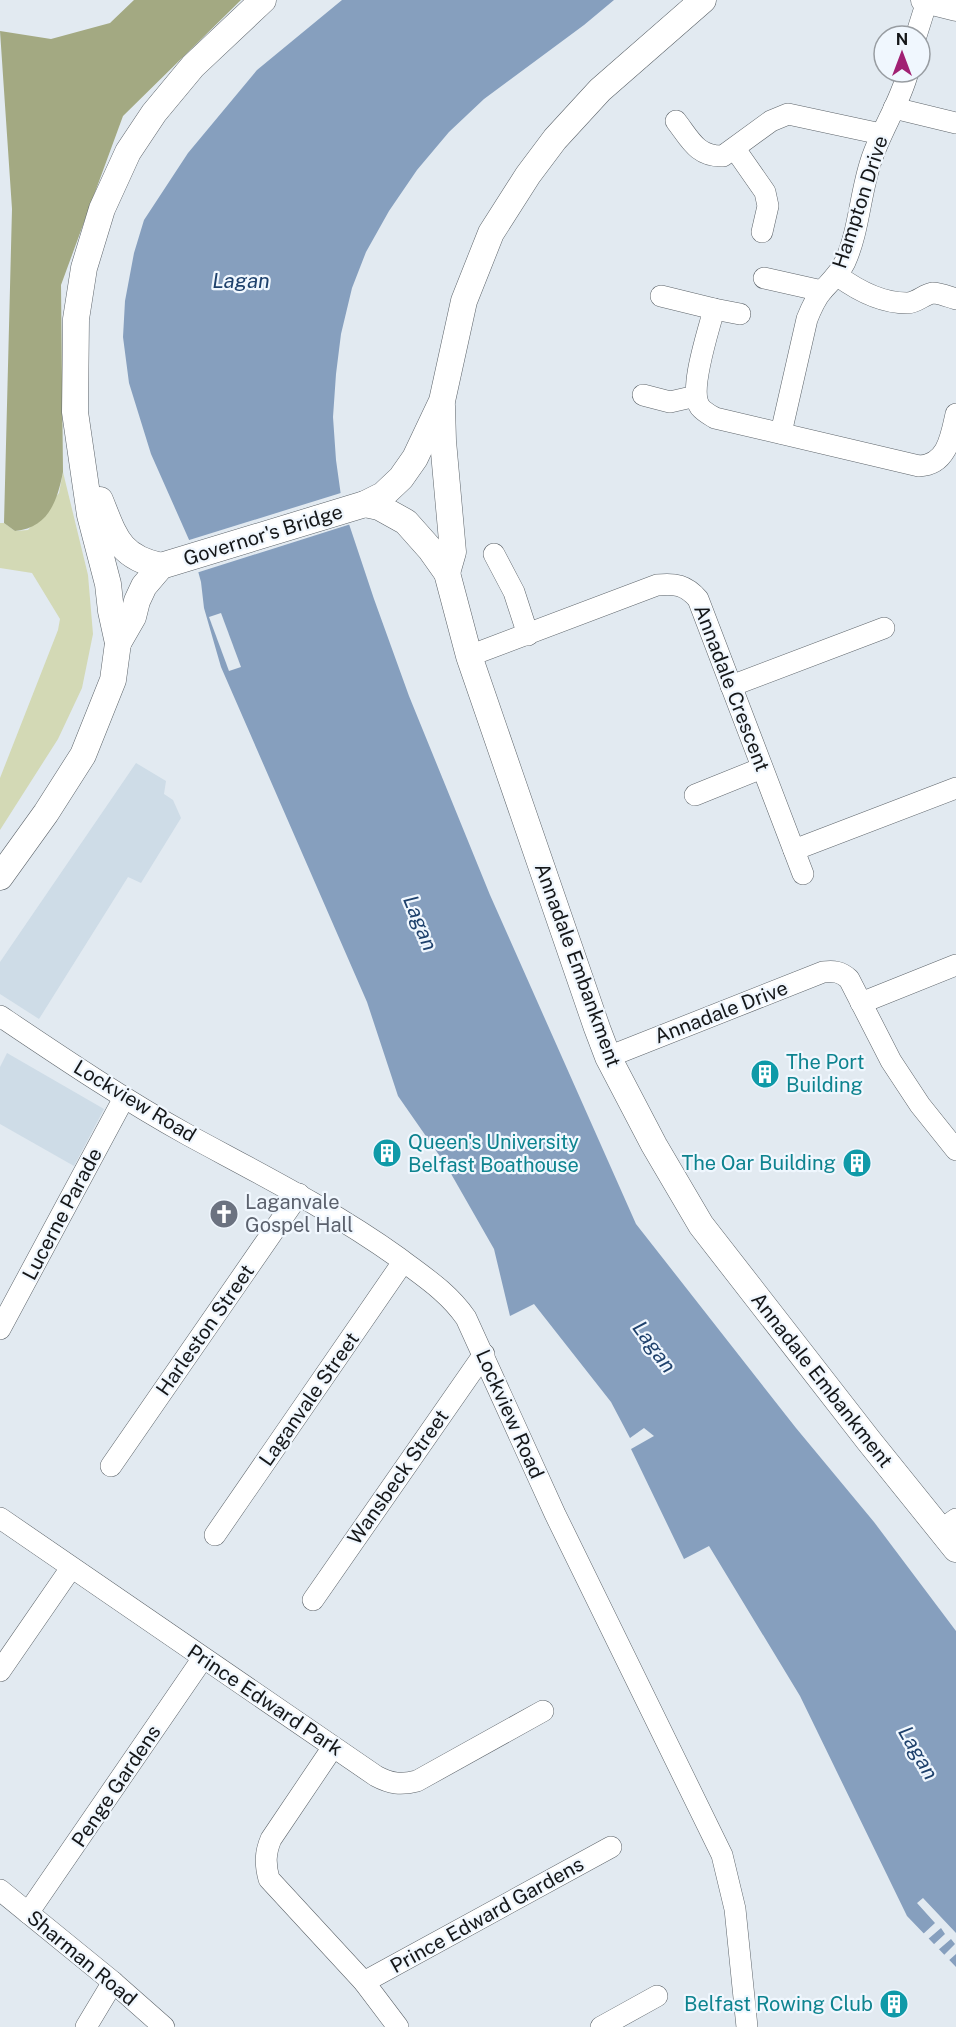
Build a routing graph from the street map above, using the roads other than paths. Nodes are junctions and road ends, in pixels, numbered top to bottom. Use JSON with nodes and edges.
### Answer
{"nodes":[{"id":1,"x":263,"y":0,"type":"edge"},
{"id":2,"x":704,"y":0,"type":"edge"},
{"id":3,"x":925,"y":1,"type":"edge"},
{"id":4,"x":956,"y":8,"type":"edge"},
{"id":5,"x":919,"y":24,"type":"edge"},
{"id":6,"x":903,"y":84,"type":"edge"},
{"id":7,"x":894,"y":108,"type":"junction"},
{"id":8,"x":676,"y":121,"type":"dead end"},
{"id":9,"x":956,"y":123,"type":"edge"},
{"id":10,"x":881,"y":134,"type":"junction"},
{"id":11,"x":735,"y":149,"type":"junction"},
{"id":12,"x":762,"y":232,"type":"dead end"},
{"id":13,"x":838,"y":276,"type":"junction"},
{"id":14,"x":764,"y":278,"type":"dead end"},
{"id":15,"x":822,"y":291,"type":"junction"},
{"id":16,"x":661,"y":296,"type":"dead end"},
{"id":17,"x":956,"y":299,"type":"edge"},
{"id":18,"x":714,"y":309,"type":"junction"},
{"id":19,"x":740,"y":314,"type":"dead end"},
{"id":20,"x":643,"y":395,"type":"dead end"},
{"id":21,"x":696,"y":396,"type":"junction"},
{"id":22,"x":442,"y":401,"type":"junction"},
{"id":23,"x":956,"y":414,"type":"edge"},
{"id":24,"x":781,"y":433,"type":"junction"},
{"id":25,"x":81,"y":449,"type":"junction"},
{"id":26,"x":360,"y":505,"type":"junction"},
{"id":27,"x":494,"y":554,"type":"dead end"},
{"id":28,"x":168,"y":564,"type":"junction"},
{"id":29,"x":447,"y":573,"type":"junction"},
{"id":30,"x":884,"y":628,"type":"dead end"},
{"id":31,"x":528,"y":635,"type":"junction"},
{"id":32,"x":118,"y":643,"type":"junction"},
{"id":33,"x":469,"y":656,"type":"junction"},
{"id":34,"x":731,"y":686,"type":"junction"},
{"id":35,"x":762,"y":768,"type":"junction"},
{"id":36,"x":956,"y":788,"type":"edge"},
{"id":37,"x":695,"y":795,"type":"dead end"},
{"id":38,"x":794,"y":850,"type":"junction"},
{"id":39,"x":803,"y":874,"type":"dead end"},
{"id":40,"x":0,"y":877,"type":"edge"},
{"id":41,"x":956,"y":965,"type":"edge"},
{"id":42,"x":861,"y":1003,"type":"junction"},
{"id":43,"x":0,"y":1016,"type":"edge"},
{"id":44,"x":608,"y":1057,"type":"junction"},
{"id":45,"x":124,"y":1098,"type":"junction"},
{"id":46,"x":956,"y":1150,"type":"edge"},
{"id":47,"x":299,"y":1194,"type":"junction"},
{"id":48,"x":404,"y":1262,"type":"junction"},
{"id":49,"x":0,"y":1329,"type":"edge"},
{"id":50,"x":484,"y":1354,"type":"junction"},
{"id":51,"x":111,"y":1466,"type":"dead end"},
{"id":52,"x":0,"y":1518,"type":"edge"},
{"id":53,"x":951,"y":1532,"type":"edge"},
{"id":54,"x":215,"y":1535,"type":"dead end"},
{"id":55,"x":71,"y":1568,"type":"junction"},
{"id":56,"x":313,"y":1600,"type":"dead end"},
{"id":57,"x":203,"y":1658,"type":"junction"},
{"id":58,"x":0,"y":1671,"type":"edge"},
{"id":59,"x":543,"y":1711,"type":"dead end"},
{"id":60,"x":333,"y":1747,"type":"junction"},
{"id":61,"x":610,"y":1847,"type":"dead end"},
{"id":62,"x":0,"y":1890,"type":"edge"},
{"id":63,"x":28,"y":1913,"type":"junction"},
{"id":64,"x":113,"y":1982,"type":"junction"},
{"id":65,"x":364,"y":1982,"type":"junction"},
{"id":66,"x":657,"y":1996,"type":"dead end"},
{"id":67,"x":86,"y":2027,"type":"edge"},
{"id":68,"x":164,"y":2027,"type":"edge"},
{"id":69,"x":398,"y":2027,"type":"edge"},
{"id":70,"x":601,"y":2027,"type":"edge"},
{"id":71,"x":747,"y":2027,"type":"edge"}],
"edges":[{"from":1,"to":25,"type":"street"},
{"from":2,"to":22,"type":"street","name":"Annadale Embankment"},
{"from":3,"to":4,"type":"street"},
{"from":3,"to":5,"type":"street"},
{"from":6,"to":7,"type":"street","name":"Hampton Drive"},
{"from":7,"to":9,"type":"street"},
{"from":7,"to":10,"type":"street","name":"Hampton Drive"},
{"from":8,"to":11,"type":"street"},
{"from":10,"to":11,"type":"street"},
{"from":10,"to":13,"type":"street","name":"Hampton Drive"},
{"from":11,"to":12,"type":"street"},
{"from":13,"to":15,"type":"street","name":"Hampton Drive"},
{"from":13,"to":17,"type":"street"},
{"from":14,"to":15,"type":"street"},
{"from":15,"to":24,"type":"street","name":"Hampton Drive"},
{"from":16,"to":18,"type":"street"},
{"from":18,"to":19,"type":"street"},
{"from":18,"to":21,"type":"street"},
{"from":20,"to":21,"type":"street"},
{"from":21,"to":24,"type":"street"},
{"from":22,"to":26,"type":"street","name":"Annadale Embankment"},
{"from":22,"to":29,"type":"street","name":"Annadale Embankment"},
{"from":23,"to":24,"type":"street"},
{"from":25,"to":28,"type":"street"},
{"from":25,"to":32,"type":"street"},
{"from":26,"to":28,"type":"street","name":"Governor's Bridge"},
{"from":26,"to":29,"type":"street","name":"Annadale Embankment"},
{"from":27,"to":31,"type":"street"},
{"from":28,"to":32,"type":"street"},
{"from":29,"to":33,"type":"street","name":"Annadale Embankment"},
{"from":30,"to":34,"type":"street"},
{"from":31,"to":33,"type":"street","name":"Annadale Crescent"},
{"from":31,"to":34,"type":"street","name":"Annadale Crescent"},
{"from":32,"to":40,"type":"street"},
{"from":33,"to":44,"type":"street","name":"Annadale Embankment"},
{"from":34,"to":35,"type":"street","name":"Annadale Crescent"},
{"from":35,"to":37,"type":"street"},
{"from":35,"to":38,"type":"street","name":"Annadale Crescent"},
{"from":36,"to":38,"type":"street"},
{"from":38,"to":39,"type":"street","name":"Annadale Crescent"},
{"from":41,"to":42,"type":"street"},
{"from":42,"to":44,"type":"street","name":"Annadale Drive"},
{"from":42,"to":46,"type":"street"},
{"from":43,"to":45,"type":"street","name":"Lockview Road"},
{"from":44,"to":53,"type":"street","name":"Annadale Embankment"},
{"from":45,"to":47,"type":"street","name":"Lockview Road"},
{"from":45,"to":49,"type":"street","name":"Lucerne Parade"},
{"from":47,"to":48,"type":"street","name":"Lockview Road"},
{"from":47,"to":51,"type":"street","name":"Harleston Street"},
{"from":48,"to":50,"type":"street","name":"Lockview Road"},
{"from":48,"to":54,"type":"street","name":"Laganvale Street"},
{"from":50,"to":56,"type":"street","name":"Wansbeck Street"},
{"from":50,"to":71,"type":"street","name":"Lockview Road"},
{"from":52,"to":55,"type":"street","name":"Prince Edward Park"},
{"from":55,"to":57,"type":"street","name":"Prince Edward Park"},
{"from":55,"to":58,"type":"street"},
{"from":57,"to":60,"type":"street","name":"Prince Edward Park"},
{"from":57,"to":63,"type":"street","name":"Penge Gardens"},
{"from":59,"to":60,"type":"street","name":"Prince Edward Park"},
{"from":60,"to":65,"type":"street"},
{"from":61,"to":65,"type":"street","name":"Prince Edward Gardens"},
{"from":62,"to":63,"type":"street","name":"Sharman Road"},
{"from":63,"to":64,"type":"street","name":"Sharman Road"},
{"from":64,"to":67,"type":"street"},
{"from":64,"to":68,"type":"street","name":"Sharman Road"},
{"from":65,"to":69,"type":"street"},
{"from":66,"to":70,"type":"street"}]}
